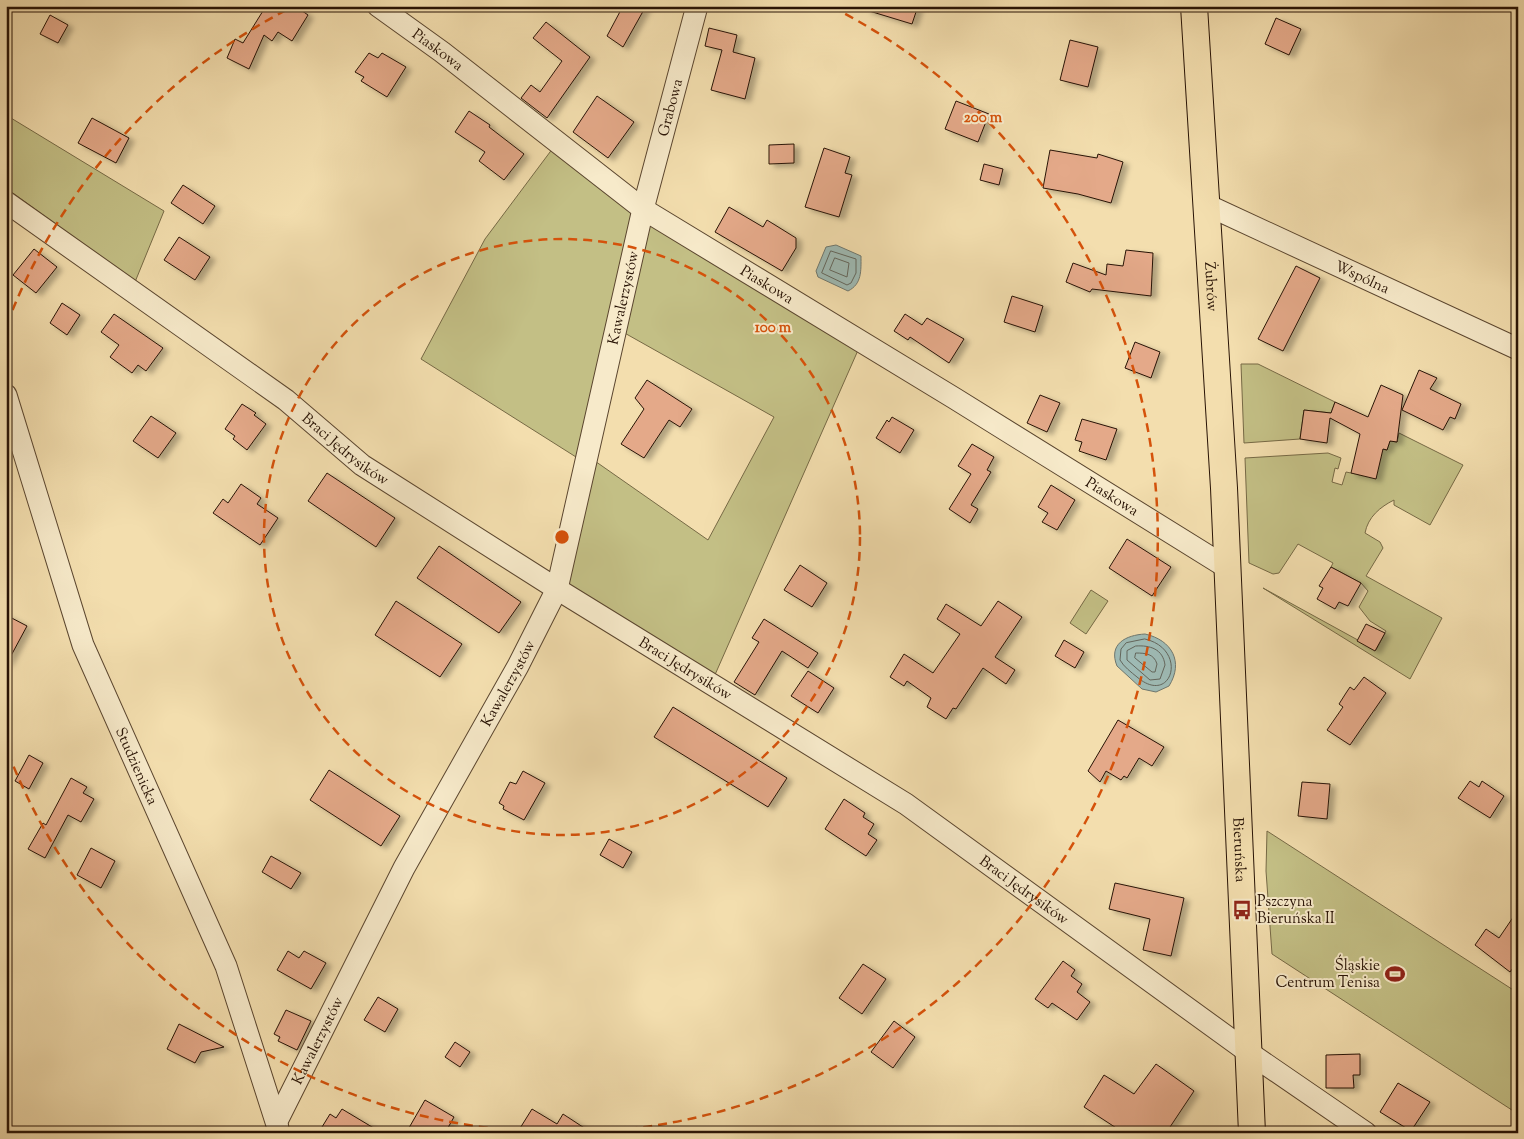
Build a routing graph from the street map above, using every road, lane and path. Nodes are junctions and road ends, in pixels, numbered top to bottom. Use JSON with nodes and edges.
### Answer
{"nodes":[{"id":1,"x":378,"y":6,"type":"edge"},
{"id":2,"x":697,"y":6,"type":"edge"},
{"id":3,"x":1194,"y":6,"type":"edge"},
{"id":4,"x":6,"y":202,"type":"edge"},
{"id":5,"x":1207,"y":205,"type":"junction"},
{"id":6,"x":643,"y":209,"type":"junction"},
{"id":7,"x":1518,"y":350,"type":"edge"},
{"id":8,"x":6,"y":395,"type":"edge"},
{"id":9,"x":1226,"y":567,"type":"junction"},
{"id":10,"x":557,"y":589,"type":"junction"},
{"id":11,"x":1248,"y":1052,"type":"junction"},
{"id":12,"x":278,"y":1127,"type":"edge"},
{"id":13,"x":1252,"y":1133,"type":"edge"},
{"id":14,"x":1366,"y":1133,"type":"edge"}],
"edges":[{"from":1,"to":6,"type":"street","name":"Piaskowa"},
{"from":2,"to":6,"type":"street","name":"Grabowa"},
{"from":3,"to":5,"type":"main road","name":"Żubrów"},
{"from":4,"to":10,"type":"street","name":"Braci Jędrysików"},
{"from":5,"to":7,"type":"street","name":"Wspólna"},
{"from":5,"to":9,"type":"main road","name":"Żubrów"},
{"from":6,"to":9,"type":"street","name":"Piaskowa"},
{"from":6,"to":10,"type":"street","name":"Kawalerzystów"},
{"from":8,"to":12,"type":"street","name":"Studzienicka"},
{"from":9,"to":11,"type":"main road","name":"Bieruńska"},
{"from":10,"to":11,"type":"street","name":"Braci Jędrysików"},
{"from":10,"to":12,"type":"street","name":"Kawalerzystów"},
{"from":11,"to":13,"type":"main road","name":"Bieruńska"},
{"from":11,"to":14,"type":"street","name":"Braci Jędrysików"}]}
